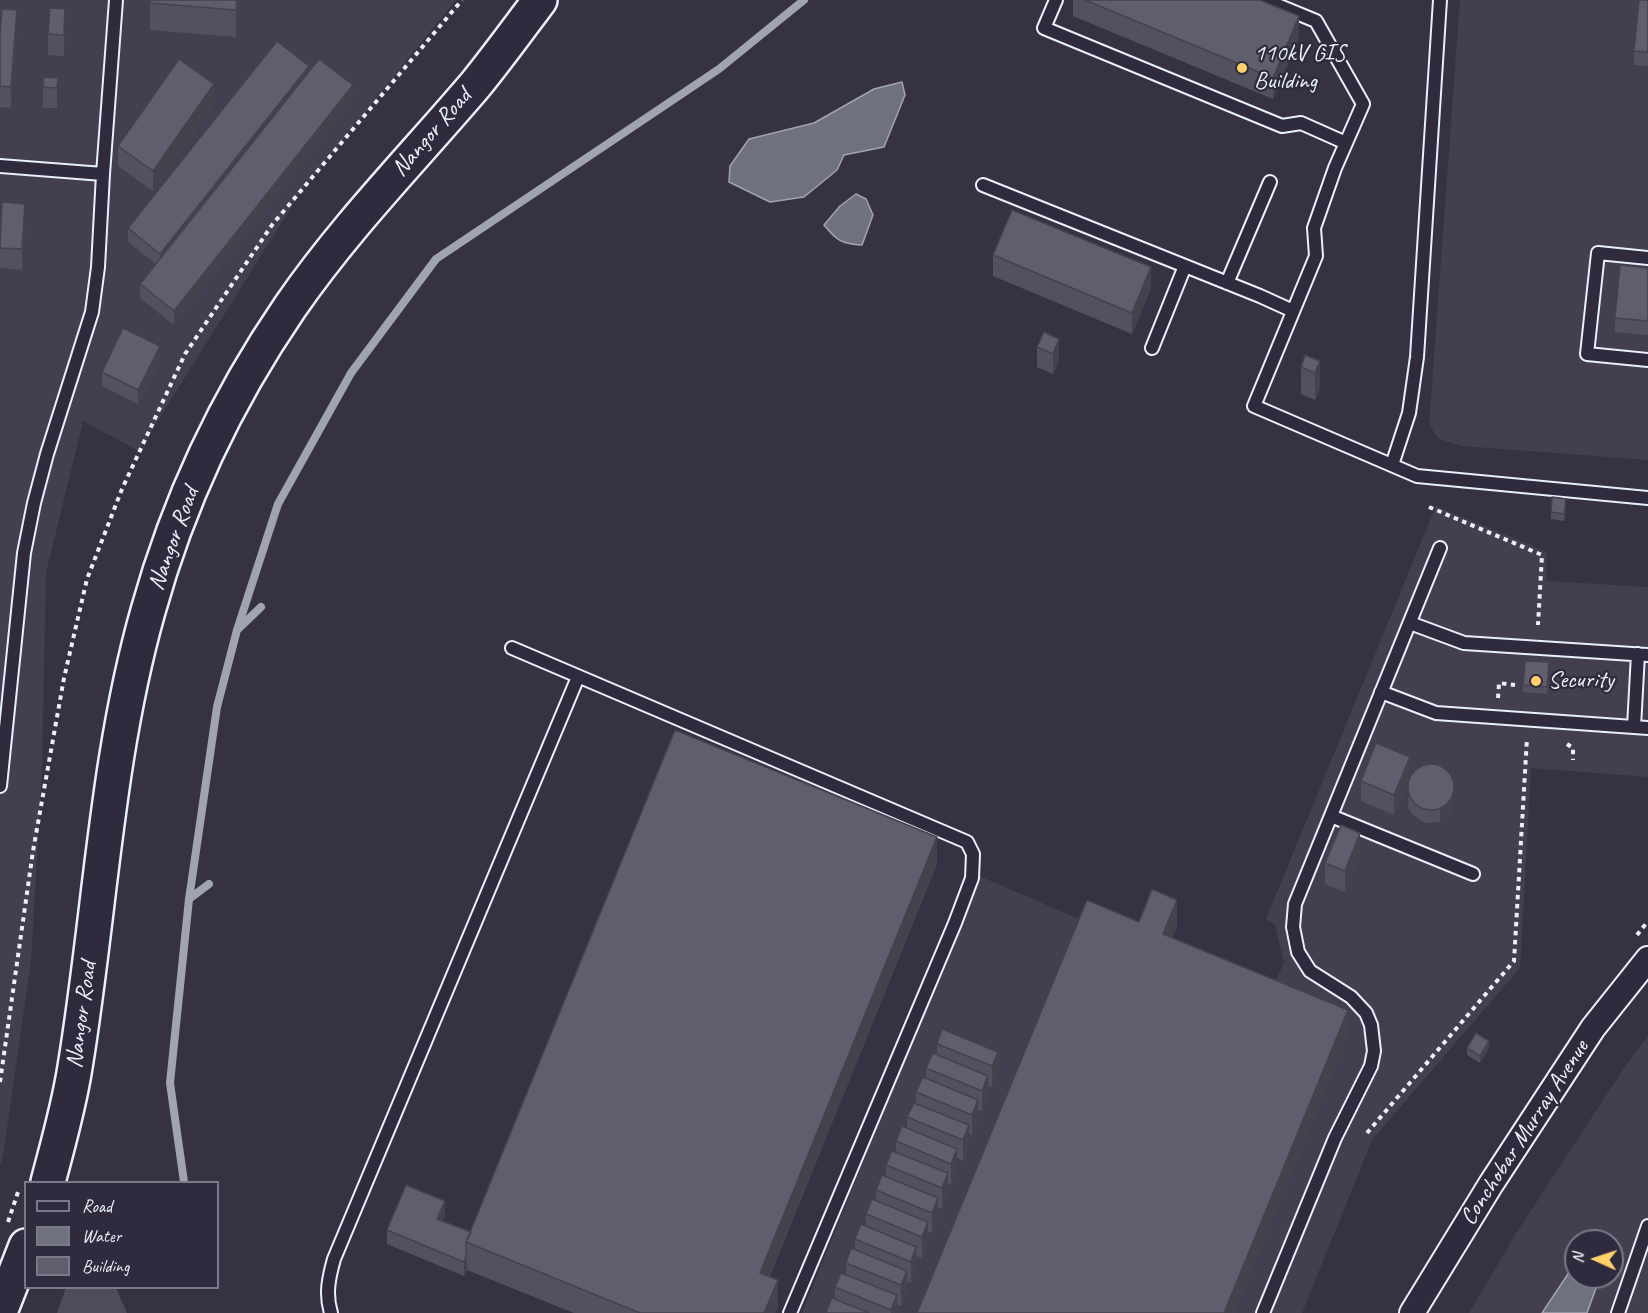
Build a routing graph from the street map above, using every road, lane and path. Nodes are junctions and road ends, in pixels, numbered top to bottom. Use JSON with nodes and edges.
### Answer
{"nodes":[{"id":1,"x":116,"y":0,"type":"edge"},
{"id":2,"x":540,"y":0,"type":"edge"},
{"id":3,"x":1056,"y":0,"type":"edge"},
{"id":4,"x":1265,"y":0,"type":"edge"},
{"id":5,"x":1440,"y":0,"type":"edge"},
{"id":6,"x":1346,"y":143,"type":"junction"},
{"id":7,"x":0,"y":166,"type":"edge"},
{"id":8,"x":103,"y":174,"type":"junction"},
{"id":9,"x":1270,"y":182,"type":"dead end"},
{"id":10,"x":983,"y":185,"type":"dead end"},
{"id":11,"x":1648,"y":258,"type":"edge"},
{"id":12,"x":1185,"y":266,"type":"junction"},
{"id":13,"x":1227,"y":283,"type":"junction"},
{"id":14,"x":1293,"y":311,"type":"junction"},
{"id":15,"x":1152,"y":348,"type":"dead end"},
{"id":16,"x":1648,"y":360,"type":"edge"},
{"id":17,"x":1392,"y":465,"type":"junction"},
{"id":18,"x":1648,"y":498,"type":"edge"},
{"id":19,"x":1429,"y":507,"type":"dead end"},
{"id":20,"x":1440,"y":548,"type":"dead end"},
{"id":21,"x":1410,"y":623,"type":"junction"},
{"id":22,"x":1538,"y":625,"type":"dead end"},
{"id":23,"x":512,"y":648,"type":"dead end"},
{"id":24,"x":1643,"y":654,"type":"edge"},
{"id":25,"x":578,"y":677,"type":"junction"},
{"id":26,"x":1381,"y":692,"type":"junction"},
{"id":27,"x":1634,"y":727,"type":"junction"},
{"id":28,"x":1648,"y":728,"type":"edge"},
{"id":29,"x":1527,"y":734,"type":"dead end"},
{"id":30,"x":1567,"y":743,"type":"dead end"},
{"id":31,"x":1573,"y":760,"type":"dead end"},
{"id":32,"x":0,"y":786,"type":"edge"},
{"id":33,"x":1331,"y":816,"type":"junction"},
{"id":34,"x":1473,"y":874,"type":"dead end"},
{"id":35,"x":1648,"y":959,"type":"edge"},
{"id":36,"x":1368,"y":1133,"type":"dead end"},
{"id":37,"x":48,"y":1181,"type":"edge"},
{"id":38,"x":1648,"y":1226,"type":"edge"},
{"id":39,"x":24,"y":1251,"type":"edge"},
{"id":40,"x":0,"y":1312,"type":"edge"},
{"id":41,"x":331,"y":1313,"type":"edge"},
{"id":42,"x":790,"y":1313,"type":"edge"},
{"id":43,"x":1263,"y":1313,"type":"edge"},
{"id":44,"x":1412,"y":1313,"type":"edge"},
{"id":45,"x":1618,"y":1313,"type":"edge"}],
"edges":[{"from":1,"to":8,"type":"lane"},
{"from":2,"to":37,"type":"main road","name":"Nangor Road"},
{"from":3,"to":6,"type":"lane"},
{"from":4,"to":6,"type":"lane"},
{"from":5,"to":17,"type":"lane"},
{"from":6,"to":14,"type":"lane"},
{"from":7,"to":8,"type":"lane"},
{"from":8,"to":32,"type":"lane"},
{"from":9,"to":13,"type":"lane"},
{"from":10,"to":12,"type":"lane"},
{"from":11,"to":16,"type":"lane"},
{"from":12,"to":13,"type":"lane"},
{"from":12,"to":15,"type":"lane"},
{"from":13,"to":14,"type":"lane"},
{"from":14,"to":17,"type":"lane"},
{"from":17,"to":18,"type":"lane"},
{"from":19,"to":22,"type":"path"},
{"from":20,"to":21,"type":"lane"},
{"from":21,"to":24,"type":"lane"},
{"from":21,"to":26,"type":"lane"},
{"from":23,"to":25,"type":"lane"},
{"from":24,"to":27,"type":"lane"},
{"from":25,"to":41,"type":"lane"},
{"from":25,"to":42,"type":"lane"},
{"from":26,"to":27,"type":"lane"},
{"from":26,"to":33,"type":"lane"},
{"from":27,"to":28,"type":"lane"},
{"from":29,"to":36,"type":"path"},
{"from":30,"to":31,"type":"path"},
{"from":33,"to":34,"type":"lane"},
{"from":33,"to":43,"type":"lane"},
{"from":35,"to":44,"type":"street","name":"Conchobar Murray Avenue"},
{"from":38,"to":45,"type":"lane"},
{"from":39,"to":40,"type":"main road"}]}
